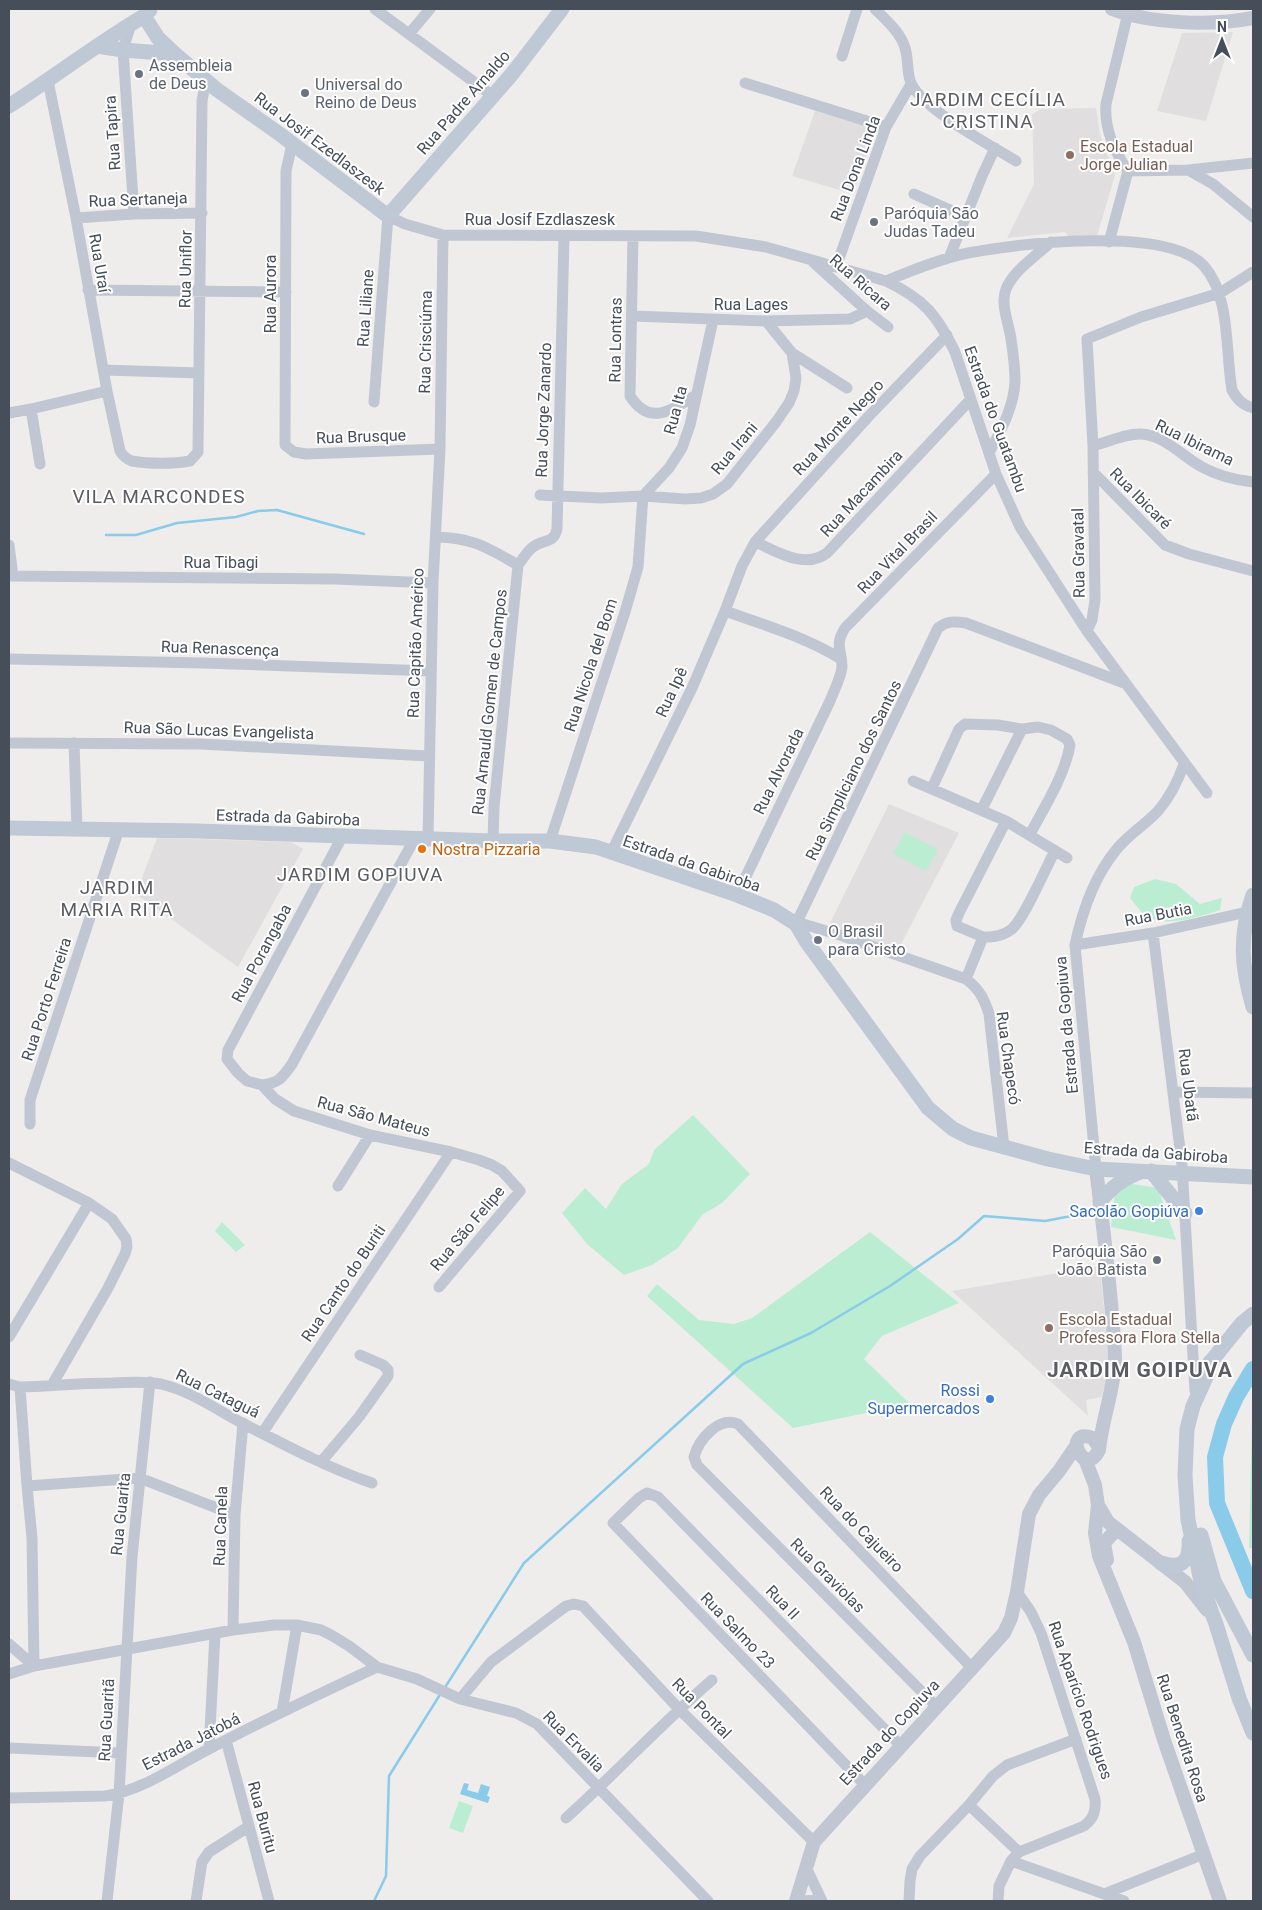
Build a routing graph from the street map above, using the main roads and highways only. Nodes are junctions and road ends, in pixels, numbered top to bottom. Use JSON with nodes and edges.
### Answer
{"nodes":[{"id":1,"x":562,"y":9,"type":"edge"},
{"id":2,"x":142,"y":16,"type":"edge"},
{"id":3,"x":97,"y":46,"type":"junction"},
{"id":4,"x":175,"y":54,"type":"junction"},
{"id":5,"x":9,"y":106,"type":"edge"},
{"id":6,"x":388,"y":216,"type":"joint"},
{"id":7,"x":9,"y":828,"type":"edge"},
{"id":8,"x":1253,"y":895,"type":"edge"},
{"id":9,"x":1253,"y":1007,"type":"edge"},
{"id":10,"x":1148,"y":1170,"type":"junction"},
{"id":11,"x":1253,"y":1177,"type":"edge"},
{"id":12,"x":1100,"y":1202,"type":"road end"},
{"id":13,"x":1185,"y":1214,"type":"road end"},
{"id":14,"x":1253,"y":1314,"type":"edge"},
{"id":15,"x":1187,"y":1443,"type":"junction"},
{"id":16,"x":1188,"y":1520,"type":"junction"},
{"id":17,"x":1162,"y":1564,"type":"road end"},
{"id":18,"x":1202,"y":1586,"type":"junction"},
{"id":19,"x":1253,"y":1655,"type":"edge"},
{"id":20,"x":1253,"y":1666,"type":"edge"},
{"id":21,"x":1236,"y":1687,"type":"junction"},
{"id":22,"x":1253,"y":1703,"type":"edge"},
{"id":23,"x":1253,"y":1734,"type":"edge"}],
"edges":[{"from":1,"to":6,"type":"main road","name":"Rua Padre Arnaldo"},
{"from":2,"to":3,"type":"main road"},
{"from":2,"to":4,"type":"main road","name":"Rua Josif Ezedlaszesk"},
{"from":3,"to":4,"type":"main road"},
{"from":3,"to":5,"type":"main road"},
{"from":4,"to":6,"type":"main road","name":"Rua Josif Ezedlaszesk"},
{"from":7,"to":10,"type":"main road","name":"Estrada da Gabiroba"},
{"from":8,"to":9,"type":"main road"},
{"from":10,"to":11,"type":"main road","name":"Estrada da Gabiroba"},
{"from":10,"to":12,"type":"main road"},
{"from":10,"to":13,"type":"main road"},
{"from":14,"to":15,"type":"main road"},
{"from":15,"to":16,"type":"main road"},
{"from":15,"to":19,"type":"main road"},
{"from":16,"to":17,"type":"main road"},
{"from":16,"to":18,"type":"main road"},
{"from":18,"to":20,"type":"main road"},
{"from":18,"to":21,"type":"main road"},
{"from":21,"to":22,"type":"main road"},
{"from":21,"to":23,"type":"main road"}]}
